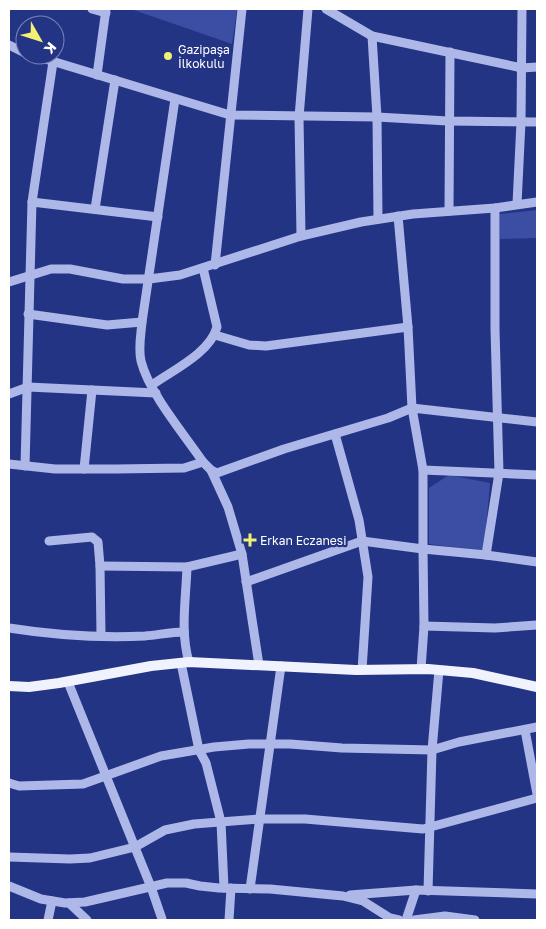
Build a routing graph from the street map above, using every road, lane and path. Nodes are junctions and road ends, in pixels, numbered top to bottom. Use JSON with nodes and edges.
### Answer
{"nodes":[{"id":1,"x":92,"y":9,"type":"edge"},
{"id":2,"x":242,"y":9,"type":"edge"},
{"id":3,"x":308,"y":9,"type":"edge"},
{"id":4,"x":326,"y":9,"type":"edge"},
{"id":5,"x":522,"y":9,"type":"edge"},
{"id":6,"x":106,"y":11,"type":"edge"},
{"id":7,"x":372,"y":36,"type":"junction"},
{"id":8,"x":450,"y":52,"type":"junction"},
{"id":9,"x":53,"y":65,"type":"edge"},
{"id":10,"x":63,"y":65,"type":"edge"},
{"id":11,"x":537,"y":67,"type":"edge"},
{"id":12,"x":522,"y":68,"type":"junction"},
{"id":13,"x":98,"y":75,"type":"junction"},
{"id":14,"x":115,"y":80,"type":"junction"},
{"id":15,"x":175,"y":99,"type":"junction"},
{"id":16,"x":230,"y":115,"type":"junction"},
{"id":17,"x":299,"y":117,"type":"junction"},
{"id":18,"x":377,"y":117,"type":"junction"},
{"id":19,"x":448,"y":121,"type":"junction"},
{"id":20,"x":521,"y":122,"type":"junction"},
{"id":21,"x":537,"y":122,"type":"edge"},
{"id":22,"x":32,"y":202,"type":"junction"},
{"id":23,"x":537,"y":202,"type":"edge"},
{"id":24,"x":517,"y":204,"type":"junction"},
{"id":25,"x":495,"y":208,"type":"junction"},
{"id":26,"x":95,"y":210,"type":"junction"},
{"id":27,"x":449,"y":210,"type":"junction"},
{"id":28,"x":398,"y":216,"type":"junction"},
{"id":29,"x":158,"y":217,"type":"junction"},
{"id":30,"x":378,"y":219,"type":"junction"},
{"id":31,"x":302,"y":236,"type":"junction"},
{"id":32,"x":215,"y":265,"type":"junction"},
{"id":33,"x":203,"y":268,"type":"junction"},
{"id":34,"x":28,"y":276,"type":"junction"},
{"id":35,"x":149,"y":279,"type":"junction"},
{"id":36,"x":9,"y":282,"type":"edge"},
{"id":37,"x":28,"y":314,"type":"junction"},
{"id":38,"x":142,"y":322,"type":"junction"},
{"id":39,"x":408,"y":327,"type":"junction"},
{"id":40,"x":215,"y":335,"type":"junction"},
{"id":41,"x":28,"y":387,"type":"junction"},
{"id":42,"x":154,"y":389,"type":"junction"},
{"id":43,"x":92,"y":390,"type":"junction"},
{"id":44,"x":9,"y":394,"type":"edge"},
{"id":45,"x":412,"y":408,"type":"junction"},
{"id":46,"x":497,"y":418,"type":"junction"},
{"id":47,"x":537,"y":422,"type":"edge"},
{"id":48,"x":335,"y":434,"type":"junction"},
{"id":49,"x":204,"y":462,"type":"junction"},
{"id":50,"x":9,"y":464,"type":"edge"},
{"id":51,"x":25,"y":466,"type":"junction"},
{"id":52,"x":84,"y":469,"type":"junction"},
{"id":53,"x":211,"y":470,"type":"junction"},
{"id":54,"x":424,"y":470,"type":"junction"},
{"id":55,"x":499,"y":473,"type":"junction"},
{"id":56,"x":537,"y":475,"type":"edge"},
{"id":57,"x":362,"y":541,"type":"junction"},
{"id":58,"x":50,"y":542,"type":"dead end"},
{"id":59,"x":423,"y":549,"type":"junction"},
{"id":60,"x":242,"y":554,"type":"junction"},
{"id":61,"x":486,"y":555,"type":"junction"},
{"id":62,"x":537,"y":562,"type":"edge"},
{"id":63,"x":100,"y":566,"type":"junction"},
{"id":64,"x":187,"y":566,"type":"junction"},
{"id":65,"x":246,"y":582,"type":"junction"},
{"id":66,"x":537,"y":625,"type":"edge"},
{"id":67,"x":424,"y":626,"type":"junction"},
{"id":68,"x":9,"y":628,"type":"edge"},
{"id":69,"x":184,"y":632,"type":"junction"},
{"id":70,"x":101,"y":635,"type":"junction"},
{"id":71,"x":185,"y":662,"type":"junction"},
{"id":72,"x":259,"y":665,"type":"junction"},
{"id":73,"x":280,"y":666,"type":"junction"},
{"id":74,"x":421,"y":669,"type":"junction"},
{"id":75,"x":362,"y":670,"type":"junction"},
{"id":76,"x":439,"y":670,"type":"junction"},
{"id":77,"x":68,"y":682,"type":"junction"},
{"id":78,"x":9,"y":686,"type":"edge"},
{"id":79,"x":537,"y":687,"type":"edge"},
{"id":80,"x":537,"y":728,"type":"edge"},
{"id":81,"x":524,"y":730,"type":"junction"},
{"id":82,"x":270,"y":744,"type":"junction"},
{"id":83,"x":199,"y":750,"type":"junction"},
{"id":84,"x":432,"y":750,"type":"junction"},
{"id":85,"x":105,"y":776,"type":"junction"},
{"id":86,"x":9,"y":783,"type":"edge"},
{"id":87,"x":537,"y":794,"type":"edge"},
{"id":88,"x":537,"y":798,"type":"edge"},
{"id":89,"x":259,"y":819,"type":"junction"},
{"id":90,"x":221,"y":822,"type":"junction"},
{"id":91,"x":430,"y":828,"type":"junction"},
{"id":92,"x":135,"y":847,"type":"junction"},
{"id":93,"x":9,"y":857,"type":"edge"},
{"id":94,"x":9,"y":886,"type":"edge"},
{"id":95,"x":151,"y":887,"type":"junction"},
{"id":96,"x":227,"y":888,"type":"junction"},
{"id":97,"x":250,"y":889,"type":"junction"},
{"id":98,"x":416,"y":890,"type":"junction"},
{"id":99,"x":428,"y":891,"type":"junction"},
{"id":100,"x":537,"y":894,"type":"edge"},
{"id":101,"x":343,"y":896,"type":"junction"},
{"id":102,"x":52,"y":901,"type":"junction"},
{"id":103,"x":69,"y":903,"type":"junction"},
{"id":104,"x":48,"y":920,"type":"edge"},
{"id":105,"x":87,"y":920,"type":"edge"},
{"id":106,"x":161,"y":920,"type":"edge"},
{"id":107,"x":229,"y":920,"type":"edge"},
{"id":108,"x":399,"y":920,"type":"edge"},
{"id":109,"x":406,"y":920,"type":"edge"},
{"id":110,"x":414,"y":920,"type":"edge"},
{"id":111,"x":475,"y":920,"type":"edge"}],
"edges":[{"from":1,"to":6,"type":"street"},
{"from":2,"to":16,"type":"street"},
{"from":3,"to":17,"type":"street"},
{"from":4,"to":7,"type":"street"},
{"from":5,"to":12,"type":"street"},
{"from":6,"to":13,"type":"street"},
{"from":7,"to":8,"type":"street"},
{"from":7,"to":18,"type":"street"},
{"from":8,"to":12,"type":"street"},
{"from":8,"to":19,"type":"street"},
{"from":9,"to":22,"type":"street"},
{"from":10,"to":13,"type":"street"},
{"from":11,"to":12,"type":"street"},
{"from":12,"to":20,"type":"street"},
{"from":13,"to":14,"type":"street"},
{"from":14,"to":15,"type":"street"},
{"from":14,"to":26,"type":"street"},
{"from":15,"to":16,"type":"street"},
{"from":15,"to":29,"type":"street"},
{"from":16,"to":17,"type":"street"},
{"from":16,"to":32,"type":"street"},
{"from":17,"to":18,"type":"street"},
{"from":17,"to":31,"type":"street"},
{"from":18,"to":19,"type":"street"},
{"from":18,"to":30,"type":"street"},
{"from":19,"to":20,"type":"street"},
{"from":19,"to":27,"type":"street"},
{"from":20,"to":21,"type":"street"},
{"from":20,"to":24,"type":"street"},
{"from":22,"to":26,"type":"street"},
{"from":22,"to":34,"type":"street"},
{"from":23,"to":24,"type":"street"},
{"from":24,"to":25,"type":"street"},
{"from":25,"to":27,"type":"street"},
{"from":25,"to":46,"type":"street"},
{"from":26,"to":29,"type":"street"},
{"from":27,"to":28,"type":"street"},
{"from":28,"to":30,"type":"street"},
{"from":28,"to":39,"type":"street"},
{"from":29,"to":35,"type":"street"},
{"from":30,"to":31,"type":"street"},
{"from":31,"to":32,"type":"street"},
{"from":32,"to":33,"type":"street"},
{"from":33,"to":35,"type":"street"},
{"from":33,"to":40,"type":"street"},
{"from":34,"to":35,"type":"street"},
{"from":34,"to":36,"type":"street"},
{"from":34,"to":37,"type":"street"},
{"from":35,"to":38,"type":"street"},
{"from":37,"to":38,"type":"street"},
{"from":37,"to":41,"type":"street"},
{"from":38,"to":42,"type":"street"},
{"from":39,"to":40,"type":"street"},
{"from":39,"to":45,"type":"street"},
{"from":40,"to":42,"type":"street"},
{"from":41,"to":43,"type":"street"},
{"from":41,"to":44,"type":"street"},
{"from":41,"to":51,"type":"street"},
{"from":42,"to":43,"type":"street"},
{"from":42,"to":49,"type":"street"},
{"from":43,"to":52,"type":"street"},
{"from":45,"to":46,"type":"street"},
{"from":45,"to":48,"type":"street"},
{"from":45,"to":54,"type":"street"},
{"from":46,"to":47,"type":"street"},
{"from":46,"to":55,"type":"street"},
{"from":48,"to":53,"type":"street"},
{"from":48,"to":57,"type":"street"},
{"from":49,"to":52,"type":"street"},
{"from":49,"to":53,"type":"street"},
{"from":50,"to":51,"type":"street"},
{"from":51,"to":52,"type":"street"},
{"from":53,"to":60,"type":"street"},
{"from":54,"to":55,"type":"street"},
{"from":54,"to":59,"type":"street"},
{"from":55,"to":56,"type":"street"},
{"from":55,"to":61,"type":"street"},
{"from":57,"to":59,"type":"street"},
{"from":57,"to":65,"type":"street"},
{"from":57,"to":75,"type":"street"},
{"from":58,"to":63,"type":"street"},
{"from":59,"to":61,"type":"street"},
{"from":59,"to":67,"type":"street"},
{"from":60,"to":64,"type":"street"},
{"from":60,"to":65,"type":"street"},
{"from":61,"to":62,"type":"street"},
{"from":63,"to":64,"type":"street"},
{"from":63,"to":70,"type":"street"},
{"from":64,"to":69,"type":"street"},
{"from":65,"to":72,"type":"street"},
{"from":66,"to":67,"type":"street"},
{"from":67,"to":74,"type":"street"},
{"from":68,"to":70,"type":"street"},
{"from":69,"to":70,"type":"street"},
{"from":69,"to":71,"type":"street"},
{"from":71,"to":72,"type":"main road"},
{"from":71,"to":77,"type":"main road"},
{"from":71,"to":83,"type":"street"},
{"from":72,"to":73,"type":"main road"},
{"from":73,"to":75,"type":"main road"},
{"from":73,"to":82,"type":"street"},
{"from":74,"to":75,"type":"main road"},
{"from":74,"to":76,"type":"main road"},
{"from":76,"to":79,"type":"main road"},
{"from":76,"to":84,"type":"street"},
{"from":77,"to":78,"type":"main road"},
{"from":77,"to":85,"type":"street"},
{"from":80,"to":81,"type":"street"},
{"from":81,"to":84,"type":"street"},
{"from":81,"to":87,"type":"street"},
{"from":82,"to":83,"type":"street"},
{"from":82,"to":84,"type":"street"},
{"from":82,"to":89,"type":"street"},
{"from":83,"to":85,"type":"street"},
{"from":83,"to":90,"type":"street"},
{"from":84,"to":91,"type":"street"},
{"from":85,"to":86,"type":"street"},
{"from":85,"to":92,"type":"street"},
{"from":88,"to":91,"type":"street"},
{"from":89,"to":90,"type":"street"},
{"from":89,"to":91,"type":"street"},
{"from":89,"to":97,"type":"street"},
{"from":90,"to":92,"type":"street"},
{"from":90,"to":96,"type":"street"},
{"from":91,"to":99,"type":"street"},
{"from":92,"to":93,"type":"street"},
{"from":92,"to":95,"type":"street"},
{"from":94,"to":102,"type":"street"},
{"from":95,"to":96,"type":"street"},
{"from":95,"to":103,"type":"street"},
{"from":95,"to":106,"type":"street"},
{"from":96,"to":97,"type":"street"},
{"from":96,"to":107,"type":"street"},
{"from":97,"to":101,"type":"street"},
{"from":98,"to":99,"type":"street"},
{"from":98,"to":101,"type":"street"},
{"from":98,"to":109,"type":"street"},
{"from":99,"to":100,"type":"street"},
{"from":101,"to":108,"type":"street"},
{"from":102,"to":103,"type":"street"},
{"from":102,"to":104,"type":"street"},
{"from":103,"to":105,"type":"street"},
{"from":110,"to":111,"type":"street"}]}
